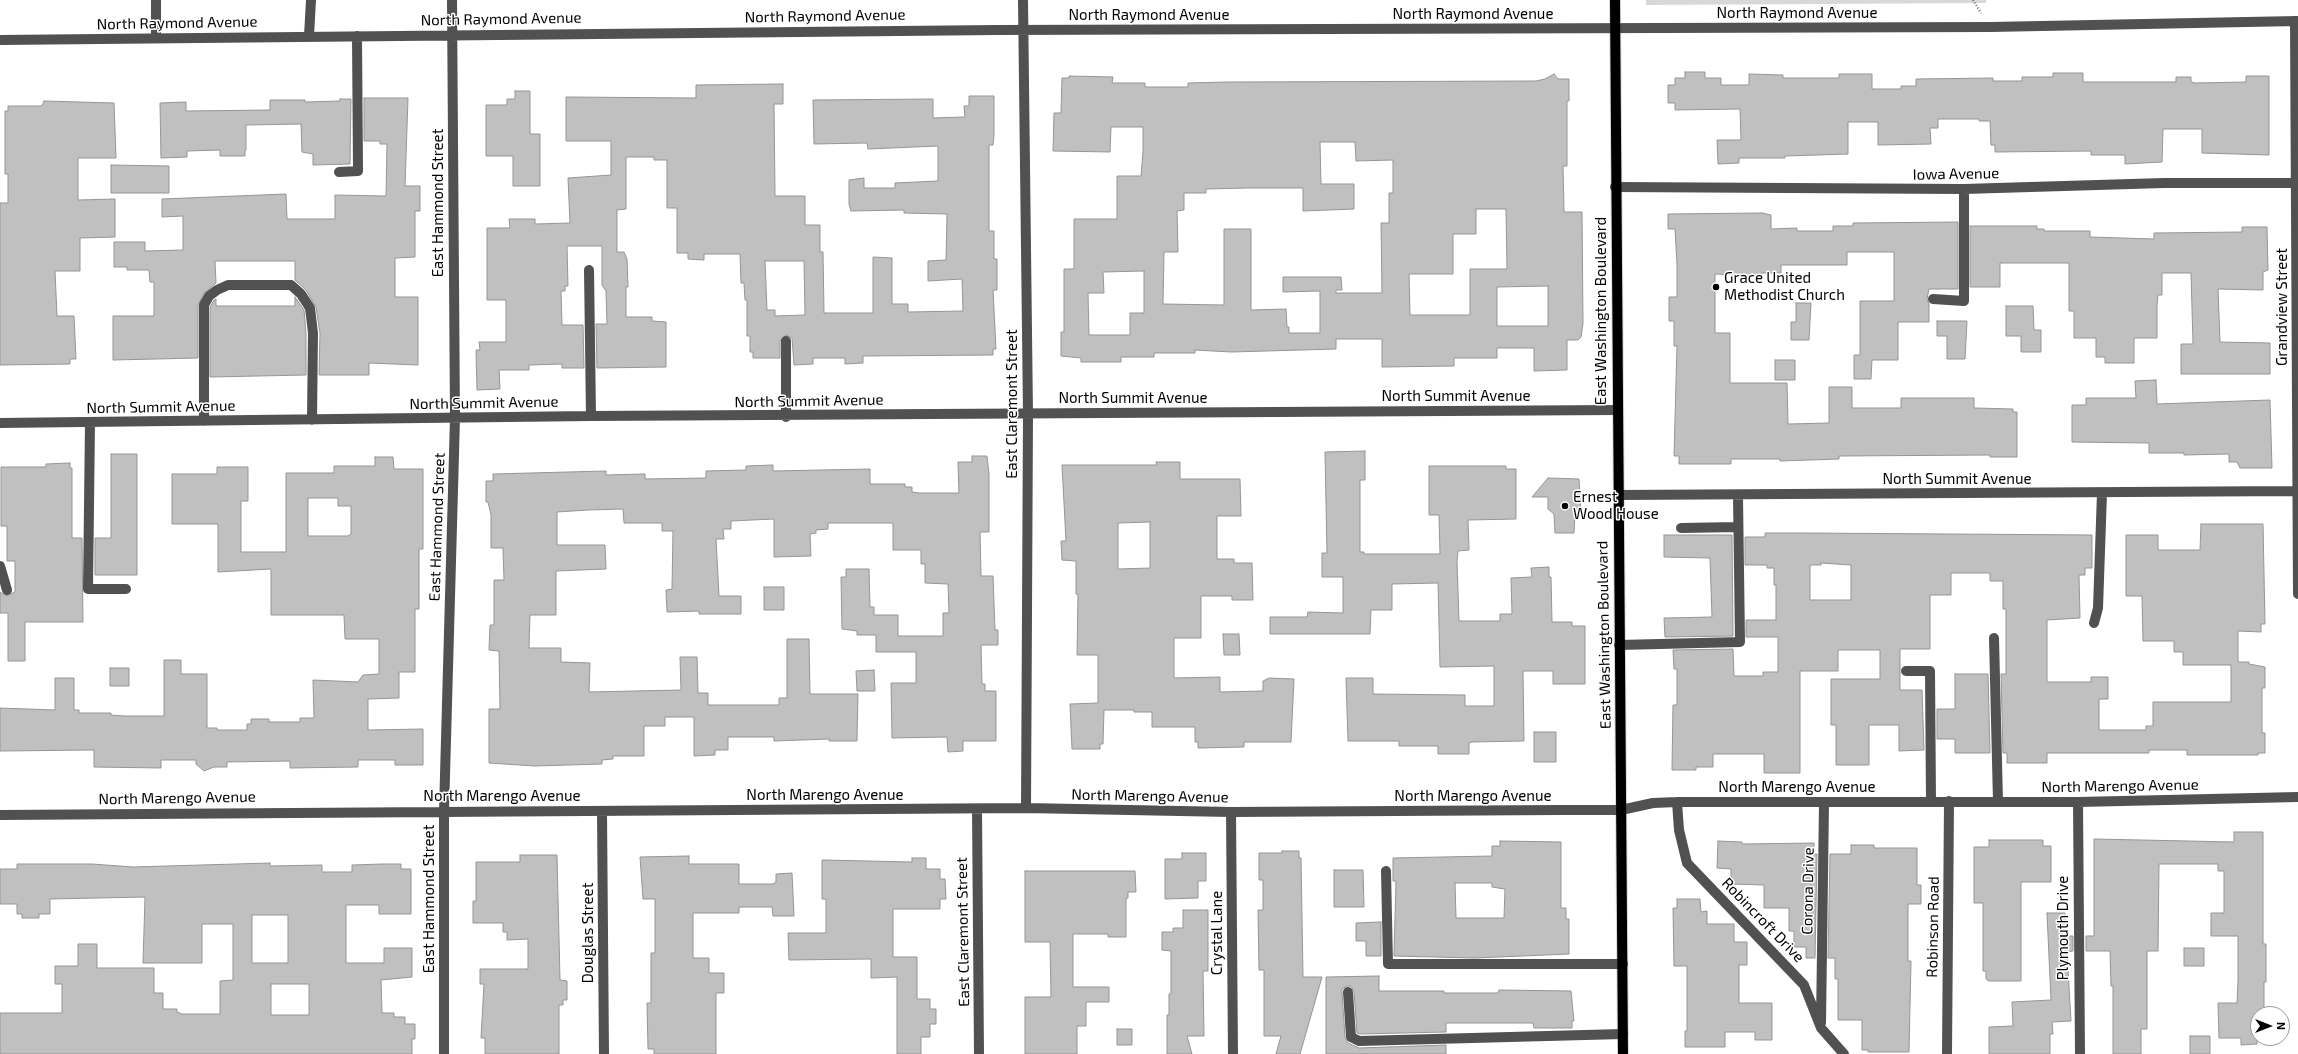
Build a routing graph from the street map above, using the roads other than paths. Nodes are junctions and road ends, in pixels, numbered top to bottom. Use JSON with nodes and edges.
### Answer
{"nodes":[{"id":1,"x":156,"y":0,"type":"edge"},
{"id":2,"x":311,"y":0,"type":"edge"},
{"id":3,"x":452,"y":0,"type":"edge"},
{"id":4,"x":1023,"y":0,"type":"edge"},
{"id":5,"x":1615,"y":0,"type":"edge"},
{"id":6,"x":2297,"y":21,"type":"edge"},
{"id":7,"x":1616,"y":28,"type":"junction"},
{"id":8,"x":1023,"y":30,"type":"junction"},
{"id":9,"x":452,"y":35,"type":"junction"},
{"id":10,"x":308,"y":36,"type":"junction"},
{"id":11,"x":357,"y":36,"type":"junction"},
{"id":12,"x":156,"y":38,"type":"junction"},
{"id":13,"x":0,"y":40,"type":"edge"},
{"id":14,"x":339,"y":172,"type":"dead end"},
{"id":15,"x":2297,"y":183,"type":"junction"},
{"id":16,"x":1615,"y":187,"type":"junction"},
{"id":17,"x":1964,"y":189,"type":"junction"},
{"id":18,"x":588,"y":270,"type":"dead end"},
{"id":19,"x":1933,"y":299,"type":"dead end"},
{"id":20,"x":786,"y":341,"type":"dead end"},
{"id":21,"x":1617,"y":410,"type":"junction"},
{"id":22,"x":2298,"y":412,"type":"edge"},
{"id":23,"x":1028,"y":414,"type":"junction"},
{"id":24,"x":591,"y":416,"type":"junction"},
{"id":25,"x":786,"y":417,"type":"junction"},
{"id":26,"x":454,"y":418,"type":"junction"},
{"id":27,"x":312,"y":420,"type":"junction"},
{"id":28,"x":204,"y":421,"type":"junction"},
{"id":29,"x":90,"y":422,"type":"junction"},
{"id":30,"x":0,"y":423,"type":"edge"},
{"id":31,"x":2297,"y":491,"type":"edge"},
{"id":32,"x":2102,"y":493,"type":"junction"},
{"id":33,"x":1618,"y":495,"type":"junction"},
{"id":34,"x":1738,"y":496,"type":"junction"},
{"id":35,"x":1738,"y":527,"type":"junction"},
{"id":36,"x":1681,"y":528,"type":"dead end"},
{"id":37,"x":0,"y":566,"type":"edge"},
{"id":38,"x":126,"y":588,"type":"dead end"},
{"id":39,"x":7,"y":590,"type":"dead end"},
{"id":40,"x":2298,"y":594,"type":"edge"},
{"id":41,"x":2094,"y":623,"type":"dead end"},
{"id":42,"x":1994,"y":638,"type":"dead end"},
{"id":43,"x":1620,"y":645,"type":"junction"},
{"id":44,"x":1906,"y":671,"type":"dead end"},
{"id":45,"x":2298,"y":797,"type":"edge"},
{"id":46,"x":1949,"y":801,"type":"junction"},
{"id":47,"x":1677,"y":802,"type":"junction"},
{"id":48,"x":1932,"y":802,"type":"junction"},
{"id":49,"x":1998,"y":802,"type":"junction"},
{"id":50,"x":2078,"y":802,"type":"junction"},
{"id":51,"x":1824,"y":803,"type":"junction"},
{"id":52,"x":1026,"y":808,"type":"junction"},
{"id":53,"x":976,"y":809,"type":"junction"},
{"id":54,"x":1621,"y":810,"type":"junction"},
{"id":55,"x":444,"y":811,"type":"junction"},
{"id":56,"x":602,"y":812,"type":"junction"},
{"id":57,"x":1232,"y":812,"type":"junction"},
{"id":58,"x":0,"y":815,"type":"edge"},
{"id":59,"x":1386,"y":871,"type":"dead end"},
{"id":60,"x":1623,"y":964,"type":"junction"},
{"id":61,"x":1348,"y":992,"type":"dead end"},
{"id":62,"x":1821,"y":1028,"type":"junction"},
{"id":63,"x":1623,"y":1034,"type":"junction"},
{"id":64,"x":444,"y":1054,"type":"edge"},
{"id":65,"x":604,"y":1054,"type":"edge"},
{"id":66,"x":979,"y":1054,"type":"edge"},
{"id":67,"x":1233,"y":1054,"type":"edge"},
{"id":68,"x":1623,"y":1054,"type":"edge"},
{"id":69,"x":1844,"y":1054,"type":"edge"},
{"id":70,"x":1947,"y":1054,"type":"edge"},
{"id":71,"x":2080,"y":1054,"type":"edge"}],
"edges":[{"from":1,"to":12,"type":"street"},
{"from":2,"to":10,"type":"street"},
{"from":3,"to":9,"type":"street","name":"East Hammond Street"},
{"from":4,"to":8,"type":"street","name":"East Claremont Street"},
{"from":5,"to":7,"type":"main road","name":"East Washington Boulevard"},
{"from":6,"to":7,"type":"street","name":"North Raymond Avenue"},
{"from":6,"to":15,"type":"street","name":"Grandview Street"},
{"from":7,"to":8,"type":"street","name":"North Raymond Avenue"},
{"from":7,"to":16,"type":"main road","name":"East Washington Boulevard"},
{"from":8,"to":9,"type":"street","name":"North Raymond Avenue"},
{"from":8,"to":23,"type":"street","name":"East Claremont Street"},
{"from":9,"to":11,"type":"street","name":"North Raymond Avenue"},
{"from":9,"to":26,"type":"street","name":"East Hammond Street"},
{"from":10,"to":11,"type":"street","name":"North Raymond Avenue"},
{"from":10,"to":12,"type":"street","name":"North Raymond Avenue"},
{"from":11,"to":14,"type":"street"},
{"from":12,"to":13,"type":"street","name":"North Raymond Avenue"},
{"from":15,"to":17,"type":"street","name":"Iowa Avenue"},
{"from":15,"to":22,"type":"street","name":"Grandview Street"},
{"from":16,"to":17,"type":"street","name":"Iowa Avenue"},
{"from":16,"to":21,"type":"main road","name":"East Washington Boulevard"},
{"from":17,"to":19,"type":"street"},
{"from":18,"to":24,"type":"street"},
{"from":20,"to":25,"type":"street"},
{"from":21,"to":23,"type":"street","name":"North Summit Avenue"},
{"from":21,"to":33,"type":"main road","name":"East Washington Boulevard"},
{"from":22,"to":31,"type":"street","name":"Grandview Street"},
{"from":23,"to":25,"type":"street","name":"North Summit Avenue"},
{"from":23,"to":52,"type":"street","name":"East Claremont Street"},
{"from":24,"to":25,"type":"street","name":"North Summit Avenue"},
{"from":24,"to":26,"type":"street","name":"North Summit Avenue"},
{"from":26,"to":27,"type":"street","name":"North Summit Avenue"},
{"from":26,"to":55,"type":"street","name":"East Hammond Street"},
{"from":27,"to":28,"type":"street","name":"North Summit Avenue"},
{"from":27,"to":28,"type":"street"},
{"from":28,"to":29,"type":"street","name":"North Summit Avenue"},
{"from":29,"to":30,"type":"street","name":"North Summit Avenue"},
{"from":29,"to":38,"type":"street"},
{"from":31,"to":32,"type":"street","name":"North Summit Avenue"},
{"from":31,"to":40,"type":"street","name":"Grandview Street"},
{"from":32,"to":34,"type":"street","name":"North Summit Avenue"},
{"from":32,"to":41,"type":"street"},
{"from":33,"to":34,"type":"street","name":"North Summit Avenue"},
{"from":33,"to":43,"type":"main road","name":"East Washington Boulevard"},
{"from":34,"to":35,"type":"street"},
{"from":35,"to":36,"type":"street"},
{"from":35,"to":43,"type":"street"},
{"from":37,"to":39,"type":"street"},
{"from":42,"to":49,"type":"street"},
{"from":43,"to":54,"type":"main road","name":"East Washington Boulevard"},
{"from":44,"to":48,"type":"street"},
{"from":45,"to":50,"type":"street","name":"North Marengo Avenue"},
{"from":46,"to":48,"type":"street","name":"North Marengo Avenue"},
{"from":46,"to":49,"type":"street","name":"North Marengo Avenue"},
{"from":46,"to":70,"type":"street","name":"Robinson Road"},
{"from":47,"to":51,"type":"street","name":"North Marengo Avenue"},
{"from":47,"to":54,"type":"street","name":"North Marengo Avenue"},
{"from":47,"to":62,"type":"street","name":"Robincroft Drive"},
{"from":48,"to":51,"type":"street","name":"North Marengo Avenue"},
{"from":49,"to":50,"type":"street","name":"North Marengo Avenue"},
{"from":50,"to":71,"type":"street","name":"Plymouth Drive"},
{"from":51,"to":62,"type":"street","name":"Corona Drive"},
{"from":52,"to":53,"type":"street","name":"North Marengo Avenue"},
{"from":52,"to":57,"type":"street","name":"North Marengo Avenue"},
{"from":53,"to":56,"type":"street","name":"North Marengo Avenue"},
{"from":53,"to":66,"type":"street","name":"East Claremont Street"},
{"from":54,"to":57,"type":"street","name":"North Marengo Avenue"},
{"from":54,"to":60,"type":"main road","name":"East Washington Boulevard"},
{"from":55,"to":56,"type":"street","name":"North Marengo Avenue"},
{"from":55,"to":58,"type":"street","name":"North Marengo Avenue"},
{"from":55,"to":64,"type":"street","name":"East Hammond Street"},
{"from":56,"to":65,"type":"street","name":"Douglas Street"},
{"from":57,"to":67,"type":"street","name":"Crystal Lane"},
{"from":59,"to":60,"type":"street"},
{"from":60,"to":63,"type":"main road","name":"East Washington Boulevard"},
{"from":61,"to":63,"type":"street"},
{"from":62,"to":69,"type":"street","name":"Robincroft Drive"},
{"from":63,"to":68,"type":"main road","name":"East Washington Boulevard"}]}
